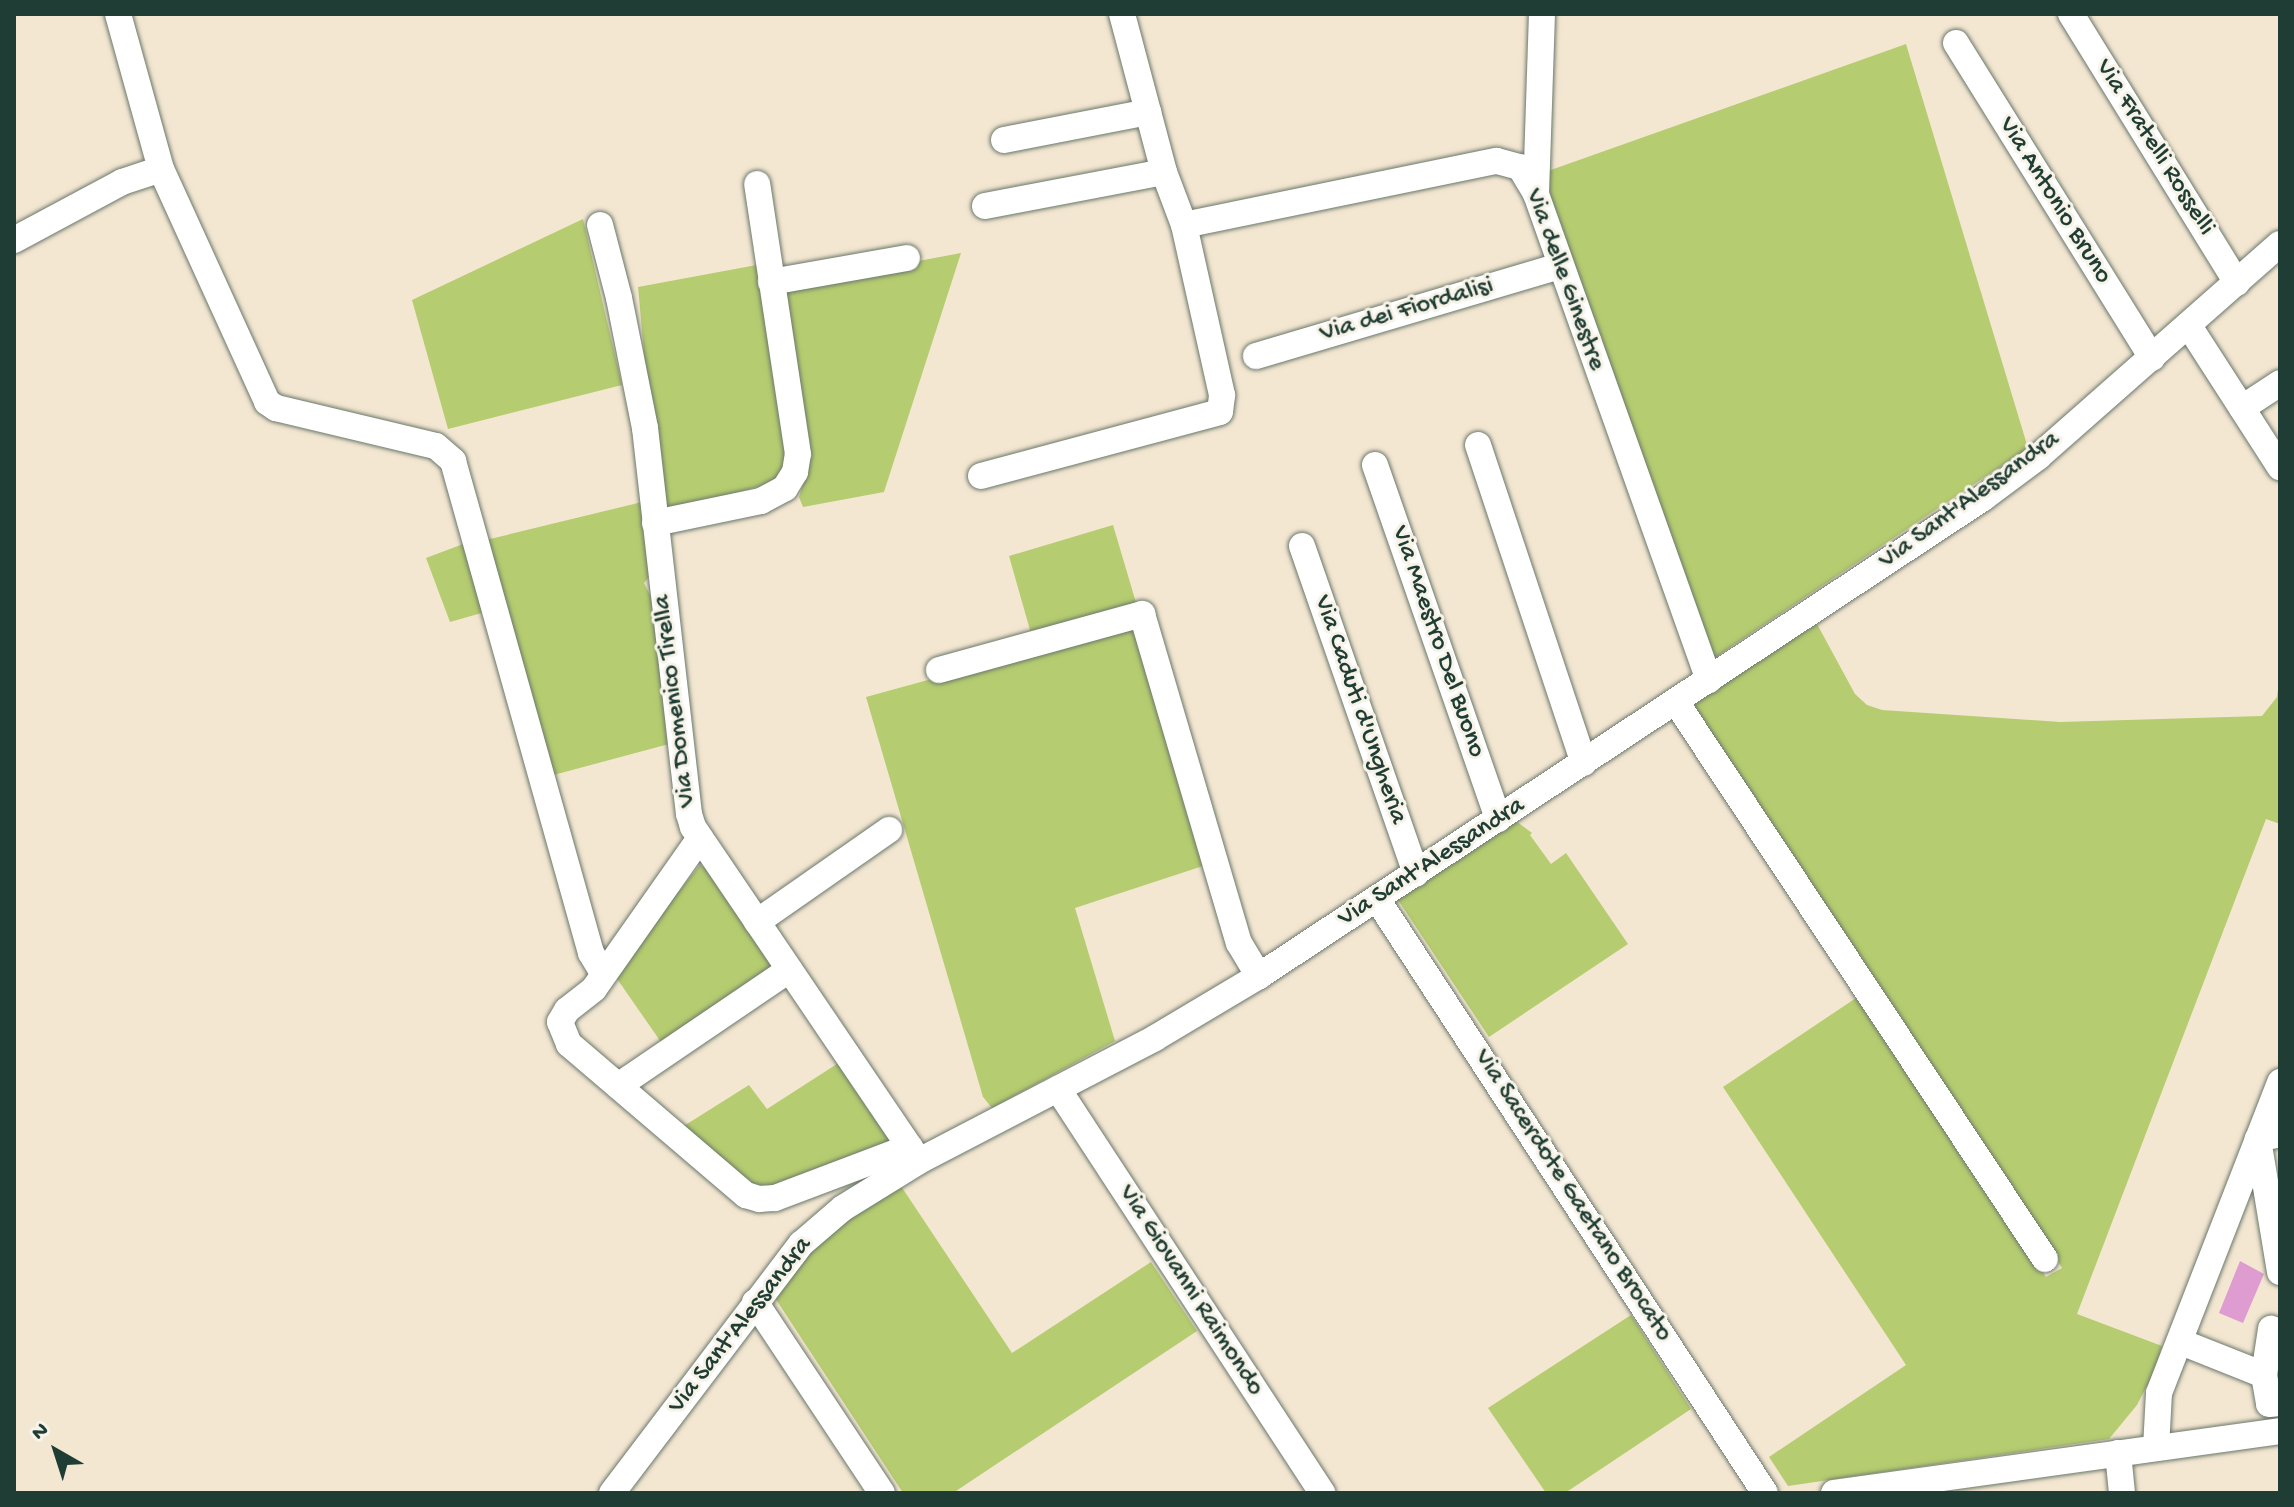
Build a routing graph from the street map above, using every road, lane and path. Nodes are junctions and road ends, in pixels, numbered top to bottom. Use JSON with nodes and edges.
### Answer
{"nodes":[{"id":1,"x":118,"y":14,"type":"edge"},
{"id":2,"x":1122,"y":14,"type":"edge"},
{"id":3,"x":1542,"y":14,"type":"edge"},
{"id":4,"x":2071,"y":14,"type":"edge"},
{"id":5,"x":1956,"y":43,"type":"dead end"},
{"id":6,"x":1148,"y":112,"type":"junction"},
{"id":7,"x":1004,"y":140,"type":"dead end"},
{"id":8,"x":161,"y":169,"type":"junction"},
{"id":9,"x":1164,"y":172,"type":"junction"},
{"id":10,"x":757,"y":184,"type":"dead end"},
{"id":11,"x":1536,"y":194,"type":"junction"},
{"id":12,"x":985,"y":206,"type":"dead end"},
{"id":13,"x":600,"y":225,"type":"dead end"},
{"id":14,"x":1184,"y":225,"type":"junction"},
{"id":15,"x":14,"y":240,"type":"edge"},
{"id":16,"x":2280,"y":244,"type":"edge"},
{"id":17,"x":907,"y":258,"type":"dead end"},
{"id":18,"x":1559,"y":266,"type":"junction"},
{"id":19,"x":771,"y":282,"type":"junction"},
{"id":20,"x":2237,"y":283,"type":"junction"},
{"id":21,"x":2189,"y":326,"type":"junction"},
{"id":22,"x":1256,"y":356,"type":"dead end"},
{"id":23,"x":2152,"y":358,"type":"junction"},
{"id":24,"x":2280,"y":383,"type":"edge"},
{"id":25,"x":2242,"y":408,"type":"junction"},
{"id":26,"x":1478,"y":445,"type":"dead end"},
{"id":27,"x":1375,"y":465,"type":"dead end"},
{"id":28,"x":2280,"y":467,"type":"edge"},
{"id":29,"x":981,"y":476,"type":"dead end"},
{"id":30,"x":655,"y":523,"type":"junction"},
{"id":31,"x":1302,"y":546,"type":"dead end"},
{"id":32,"x":939,"y":670,"type":"dead end"},
{"id":33,"x":1709,"y":680,"type":"junction"},
{"id":34,"x":1676,"y":702,"type":"junction"},
{"id":35,"x":1584,"y":763,"type":"junction"},
{"id":36,"x":1498,"y":819,"type":"junction"},
{"id":37,"x":889,"y":830,"type":"dead end"},
{"id":38,"x":700,"y":838,"type":"junction"},
{"id":39,"x":1416,"y":874,"type":"junction"},
{"id":40,"x":1377,"y":899,"type":"junction"},
{"id":41,"x":757,"y":922,"type":"junction"},
{"id":42,"x":789,"y":970,"type":"junction"},
{"id":43,"x":603,"y":973,"type":"junction"},
{"id":44,"x":1259,"y":976,"type":"junction"},
{"id":45,"x":2280,"y":1082,"type":"edge"},
{"id":46,"x":618,"y":1086,"type":"junction"},
{"id":47,"x":1058,"y":1089,"type":"junction"},
{"id":48,"x":2269,"y":1136,"type":"edge"},
{"id":49,"x":915,"y":1154,"type":"junction"},
{"id":50,"x":2045,"y":1259,"type":"dead end"},
{"id":51,"x":2280,"y":1272,"type":"edge"},
{"id":52,"x":755,"y":1302,"type":"junction"},
{"id":53,"x":2271,"y":1329,"type":"dead end"},
{"id":54,"x":2181,"y":1342,"type":"junction"},
{"id":55,"x":2264,"y":1375,"type":"junction"},
{"id":56,"x":2280,"y":1403,"type":"edge"},
{"id":57,"x":2280,"y":1431,"type":"edge"},
{"id":58,"x":2156,"y":1448,"type":"junction"},
{"id":59,"x":2118,"y":1453,"type":"junction"},
{"id":60,"x":612,"y":1493,"type":"edge"},
{"id":61,"x":882,"y":1493,"type":"edge"},
{"id":62,"x":1322,"y":1493,"type":"edge"},
{"id":63,"x":1765,"y":1493,"type":"edge"},
{"id":64,"x":1834,"y":1493,"type":"edge"},
{"id":65,"x":2122,"y":1493,"type":"edge"}],
"edges":[{"from":1,"to":8,"type":"street"},
{"from":2,"to":6,"type":"street"},
{"from":3,"to":11,"type":"street"},
{"from":4,"to":20,"type":"street","name":"Via Fratelli Rosselli"},
{"from":5,"to":23,"type":"street","name":"Via Antonio Bruno"},
{"from":6,"to":7,"type":"street"},
{"from":6,"to":9,"type":"street"},
{"from":8,"to":15,"type":"street"},
{"from":8,"to":43,"type":"street"},
{"from":9,"to":12,"type":"street"},
{"from":9,"to":14,"type":"street"},
{"from":10,"to":19,"type":"street"},
{"from":11,"to":14,"type":"street","name":"Via delle Ginestre"},
{"from":11,"to":18,"type":"street","name":"Via delle Ginestre"},
{"from":13,"to":30,"type":"street","name":"Via Domenico Tirella"},
{"from":14,"to":29,"type":"street"},
{"from":16,"to":20,"type":"street","name":"Via Sant'Alessandra"},
{"from":17,"to":19,"type":"street"},
{"from":18,"to":22,"type":"street","name":"Via dei Fiordalisi"},
{"from":18,"to":33,"type":"street","name":"Via delle Ginestre"},
{"from":19,"to":30,"type":"street"},
{"from":20,"to":21,"type":"street","name":"Via Sant'Alessandra"},
{"from":21,"to":23,"type":"street","name":"Via Sant'Alessandra"},
{"from":21,"to":25,"type":"street"},
{"from":23,"to":33,"type":"street","name":"Via Sant'Alessandra"},
{"from":24,"to":25,"type":"street"},
{"from":25,"to":28,"type":"street"},
{"from":26,"to":35,"type":"street"},
{"from":27,"to":36,"type":"street","name":"Via Maestro Del Buono"},
{"from":30,"to":38,"type":"street","name":"Via Domenico Tirella"},
{"from":31,"to":39,"type":"street","name":"Via Caduti d'Ungheria"},
{"from":32,"to":44,"type":"street"},
{"from":33,"to":34,"type":"street","name":"Via Sant'Alessandra"},
{"from":34,"to":35,"type":"street","name":"Via Sant'Alessandra"},
{"from":34,"to":50,"type":"street"},
{"from":35,"to":36,"type":"street","name":"Via Sant'Alessandra"},
{"from":36,"to":39,"type":"street","name":"Via Sant'Alessandra"},
{"from":37,"to":41,"type":"street"},
{"from":38,"to":41,"type":"street","name":"Via Domenico Tirella"},
{"from":38,"to":43,"type":"street"},
{"from":39,"to":40,"type":"street","name":"Via Sant'Alessandra"},
{"from":40,"to":44,"type":"street","name":"Via Sant'Alessandra"},
{"from":40,"to":63,"type":"street","name":"Via Sacerdote Gaetano Brocato"},
{"from":41,"to":42,"type":"street","name":"Via Domenico Tirella"},
{"from":42,"to":46,"type":"street"},
{"from":42,"to":49,"type":"street","name":"Via Domenico Tirella"},
{"from":43,"to":46,"type":"street"},
{"from":44,"to":47,"type":"street","name":"Via Sant'Alessandra"},
{"from":45,"to":48,"type":"street"},
{"from":46,"to":49,"type":"street"},
{"from":47,"to":49,"type":"street","name":"Via Sant'Alessandra"},
{"from":47,"to":62,"type":"street","name":"Via Giovanni Raimondo"},
{"from":48,"to":51,"type":"street"},
{"from":48,"to":54,"type":"street"},
{"from":49,"to":52,"type":"street","name":"Via Sant'Alessandra"},
{"from":52,"to":60,"type":"street","name":"Via Sant'Alessandra"},
{"from":52,"to":61,"type":"street"},
{"from":53,"to":55,"type":"street"},
{"from":54,"to":55,"type":"street"},
{"from":54,"to":58,"type":"street"},
{"from":55,"to":56,"type":"street"},
{"from":57,"to":58,"type":"street"},
{"from":58,"to":59,"type":"street"},
{"from":59,"to":64,"type":"street"},
{"from":59,"to":65,"type":"street"}]}
